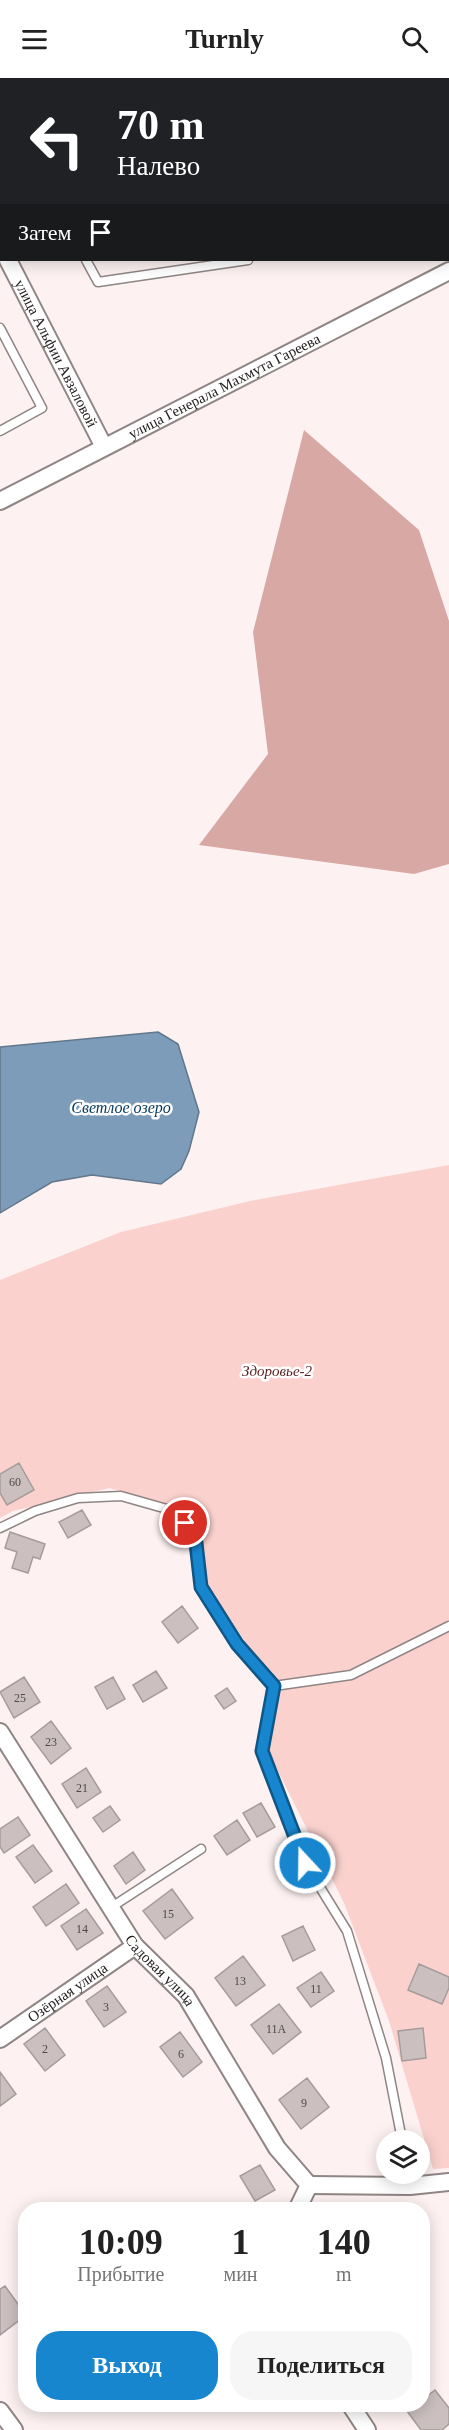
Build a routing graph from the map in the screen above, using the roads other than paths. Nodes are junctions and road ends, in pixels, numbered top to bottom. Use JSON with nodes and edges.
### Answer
{"nodes":[{"id":1,"x":9,"y":261,"type":"edge"},
{"id":2,"x":87,"y":261,"type":"edge"},
{"id":3,"x":241,"y":261,"type":"edge"},
{"id":4,"x":449,"y":270,"type":"edge"},
{"id":5,"x":0,"y":328,"type":"edge"},
{"id":6,"x":0,"y":431,"type":"edge"},
{"id":7,"x":104,"y":447,"type":"junction"},
{"id":8,"x":0,"y":501,"type":"edge"},
{"id":9,"x":0,"y":1528,"type":"edge"},
{"id":10,"x":449,"y":1626,"type":"edge"},
{"id":11,"x":274,"y":1686,"type":"junction"},
{"id":12,"x":0,"y":1732,"type":"edge"},
{"id":13,"x":201,"y":1850,"type":"dead end"},
{"id":14,"x":110,"y":1908,"type":"junction"},
{"id":15,"x":135,"y":1946,"type":"junction"},
{"id":16,"x":0,"y":2039,"type":"edge"},
{"id":17,"x":400,"y":2130,"type":"edge"},
{"id":18,"x":430,"y":2181,"type":"edge"},
{"id":19,"x":376,"y":2182,"type":"edge"},
{"id":20,"x":449,"y":2182,"type":"edge"},
{"id":21,"x":309,"y":2185,"type":"junction"},
{"id":22,"x":301,"y":2202,"type":"edge"},
{"id":23,"x":0,"y":2411,"type":"edge"},
{"id":24,"x":355,"y":2412,"type":"edge"},
{"id":25,"x":14,"y":2430,"type":"edge"},
{"id":26,"x":367,"y":2430,"type":"edge"}],
"edges":[{"from":1,"to":7,"type":"street","name":"улица Альфии Авзаловой"},
{"from":2,"to":3,"type":"lane"},
{"from":4,"to":7,"type":"street","name":"улица Генерала Махмута Гареева"},
{"from":5,"to":6,"type":"lane"},
{"from":7,"to":8,"type":"street","name":"улица Генерала Махмута Гареева"},
{"from":9,"to":11,"type":"lane"},
{"from":10,"to":11,"type":"lane"},
{"from":11,"to":17,"type":"lane"},
{"from":12,"to":14,"type":"street","name":"Садовая улица"},
{"from":13,"to":14,"type":"lane"},
{"from":14,"to":15,"type":"street","name":"Садовая улица"},
{"from":15,"to":16,"type":"street","name":"Озёрная улица"},
{"from":15,"to":21,"type":"street","name":"Садовая улица"},
{"from":18,"to":20,"type":"street"},
{"from":19,"to":21,"type":"street"},
{"from":21,"to":22,"type":"street"},
{"from":23,"to":25,"type":"street"},
{"from":24,"to":26,"type":"street"}]}
